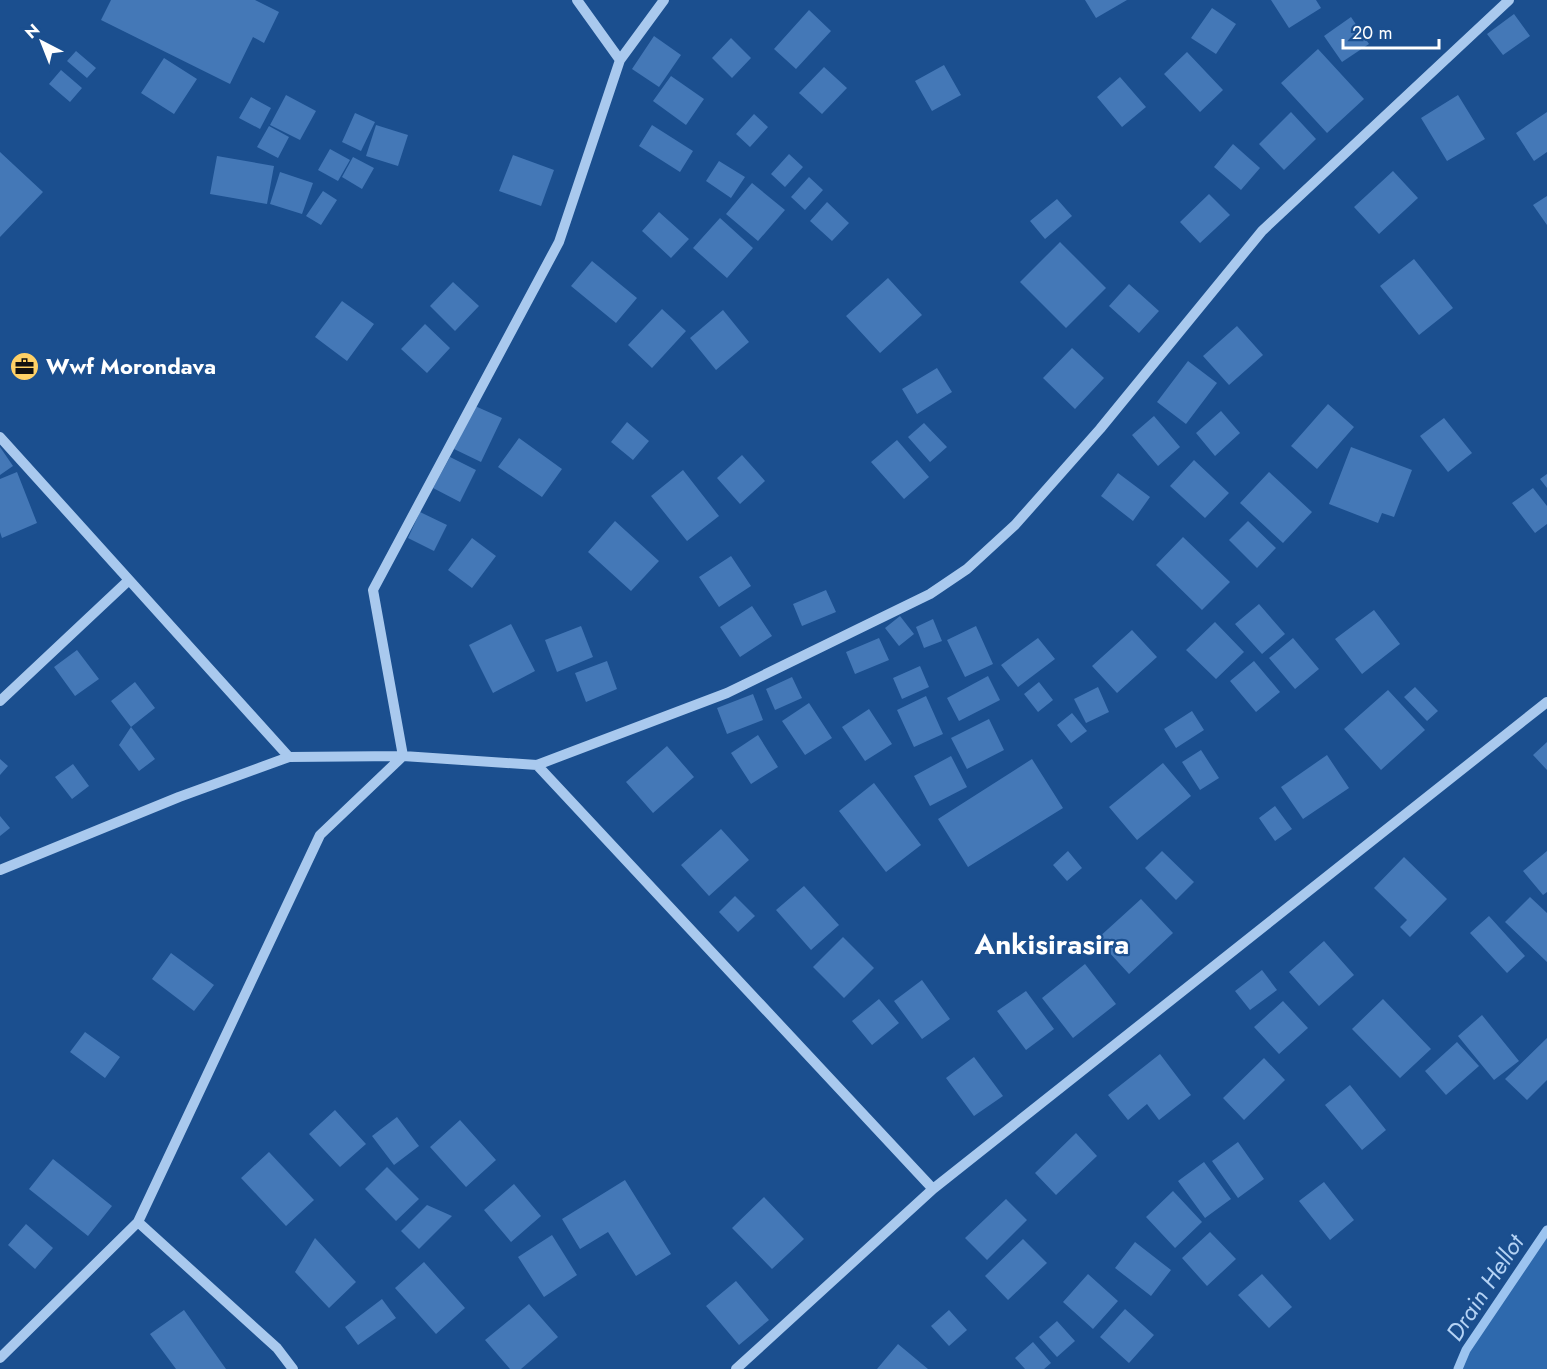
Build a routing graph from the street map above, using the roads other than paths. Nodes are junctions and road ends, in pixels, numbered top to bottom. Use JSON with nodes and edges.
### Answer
{"nodes":[{"id":1,"x":577,"y":0,"type":"edge"},
{"id":2,"x":664,"y":0,"type":"edge"},
{"id":3,"x":1509,"y":0,"type":"edge"},
{"id":4,"x":620,"y":60,"type":"junction"},
{"id":5,"x":0,"y":437,"type":"edge"},
{"id":6,"x":129,"y":580,"type":"junction"},
{"id":7,"x":0,"y":701,"type":"edge"},
{"id":8,"x":1547,"y":702,"type":"edge"},
{"id":9,"x":403,"y":756,"type":"junction"},
{"id":10,"x":289,"y":757,"type":"junction"},
{"id":11,"x":537,"y":765,"type":"junction"},
{"id":12,"x":0,"y":870,"type":"edge"},
{"id":13,"x":933,"y":1190,"type":"junction"},
{"id":14,"x":138,"y":1222,"type":"junction"},
{"id":15,"x":0,"y":1358,"type":"edge"},
{"id":16,"x":293,"y":1369,"type":"edge"},
{"id":17,"x":736,"y":1369,"type":"edge"}],
"edges":[{"from":1,"to":4,"type":"street"},
{"from":2,"to":4,"type":"street"},
{"from":3,"to":11,"type":"street"},
{"from":4,"to":9,"type":"street"},
{"from":5,"to":6,"type":"street"},
{"from":6,"to":7,"type":"street"},
{"from":6,"to":10,"type":"street"},
{"from":8,"to":13,"type":"street"},
{"from":9,"to":10,"type":"street"},
{"from":9,"to":11,"type":"street"},
{"from":9,"to":14,"type":"street"},
{"from":10,"to":12,"type":"street"},
{"from":11,"to":13,"type":"street"},
{"from":13,"to":17,"type":"street"},
{"from":14,"to":15,"type":"street"},
{"from":14,"to":16,"type":"street"}]}
